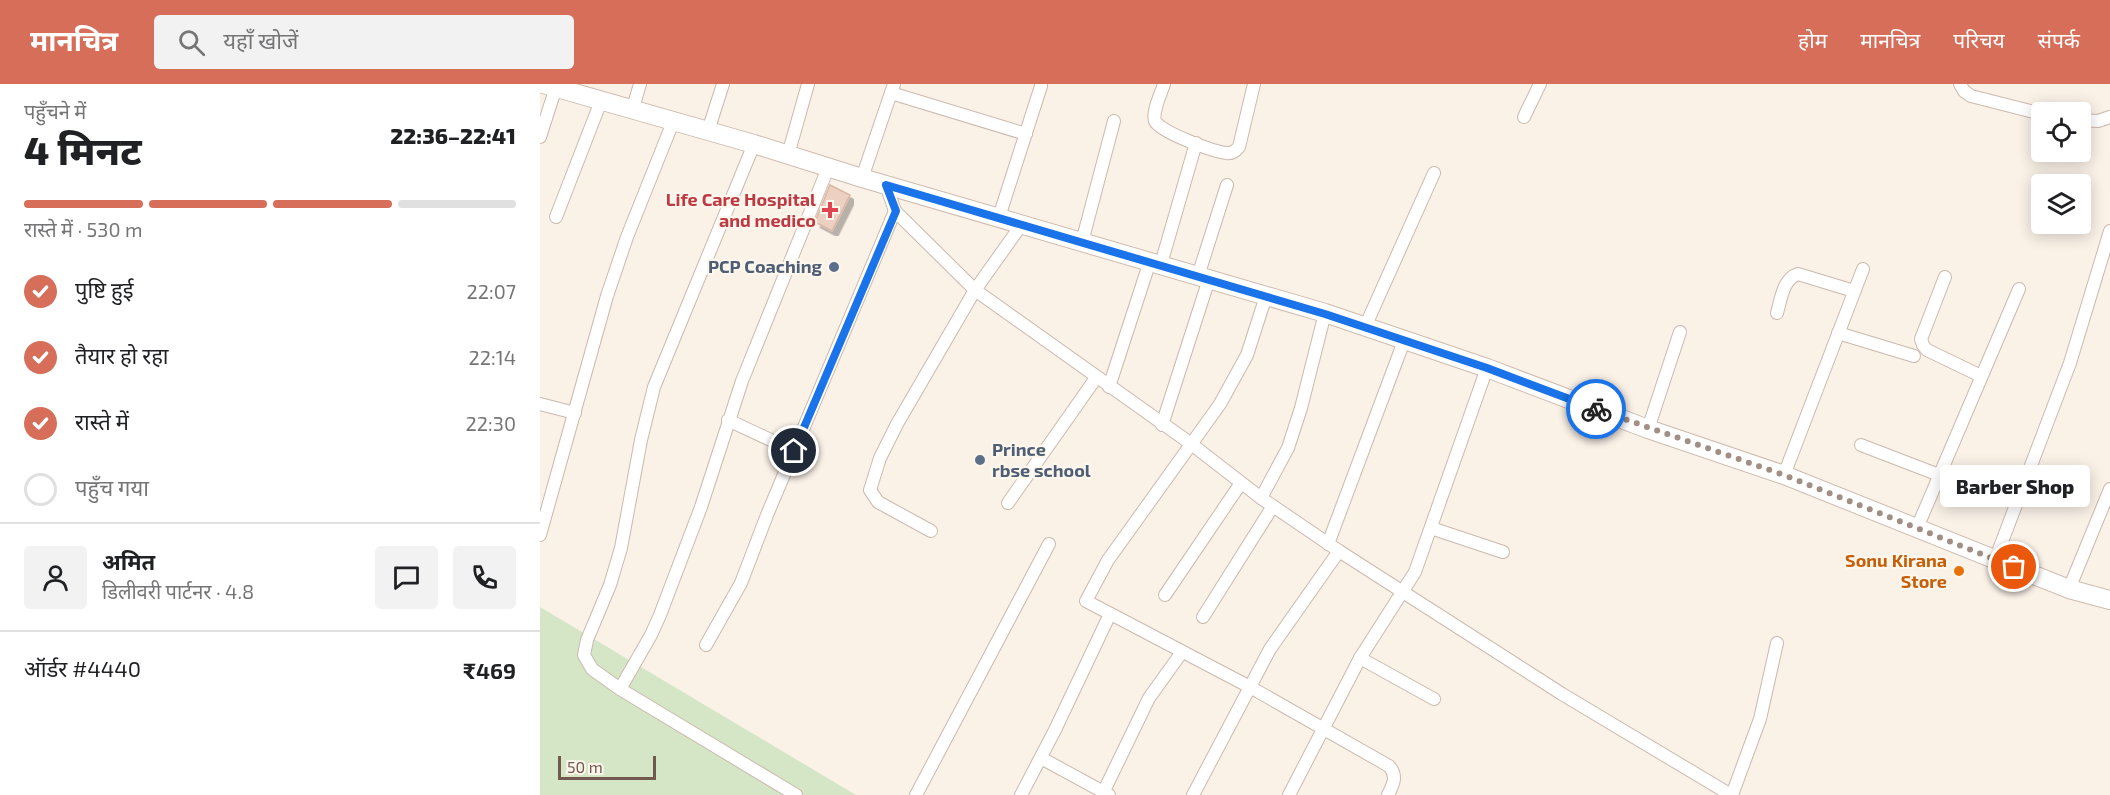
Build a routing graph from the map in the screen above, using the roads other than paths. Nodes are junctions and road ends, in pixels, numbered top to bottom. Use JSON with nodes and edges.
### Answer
{"nodes":[{"id":1,"x":640,"y":84,"type":"edge"},
{"id":2,"x":723,"y":84,"type":"edge"},
{"id":3,"x":808,"y":84,"type":"edge"},
{"id":4,"x":1164,"y":84,"type":"edge"},
{"id":5,"x":1254,"y":84,"type":"edge"},
{"id":6,"x":1540,"y":84,"type":"edge"},
{"id":7,"x":1960,"y":84,"type":"edge"},
{"id":8,"x":552,"y":85,"type":"edge"},
{"id":9,"x":1041,"y":86,"type":"dead end"},
{"id":10,"x":892,"y":89,"type":"edge"},
{"id":11,"x":601,"y":102,"type":"junction"},
{"id":12,"x":632,"y":111,"type":"junction"},
{"id":13,"x":2031,"y":111,"type":"edge"},
{"id":14,"x":1524,"y":117,"type":"dead end"},
{"id":15,"x":2110,"y":117,"type":"edge"},
{"id":16,"x":1114,"y":121,"type":"dead end"},
{"id":17,"x":2091,"y":121,"type":"edge"},
{"id":18,"x":673,"y":122,"type":"junction"},
{"id":19,"x":708,"y":131,"type":"junction"},
{"id":20,"x":1026,"y":134,"type":"junction"},
{"id":21,"x":540,"y":137,"type":"edge"},
{"id":22,"x":1196,"y":143,"type":"junction"},
{"id":23,"x":754,"y":144,"type":"junction"},
{"id":24,"x":788,"y":155,"type":"junction"},
{"id":25,"x":828,"y":168,"type":"junction"},
{"id":26,"x":1434,"y":173,"type":"dead end"},
{"id":27,"x":862,"y":178,"type":"junction"},
{"id":28,"x":886,"y":185,"type":"junction"},
{"id":29,"x":1227,"y":185,"type":"dead end"},
{"id":30,"x":896,"y":211,"type":"junction"},
{"id":31,"x":556,"y":217,"type":"dead end"},
{"id":32,"x":999,"y":217,"type":"junction"},
{"id":33,"x":1022,"y":224,"type":"junction"},
{"id":34,"x":2110,"y":231,"type":"edge"},
{"id":35,"x":1082,"y":242,"type":"junction"},
{"id":36,"x":2107,"y":251,"type":"edge"},
{"id":37,"x":1155,"y":263,"type":"junction"},
{"id":38,"x":1863,"y":269,"type":"dead end"},
{"id":39,"x":1204,"y":277,"type":"junction"},
{"id":40,"x":1945,"y":277,"type":"dead end"},
{"id":41,"x":2019,"y":289,"type":"dead end"},
{"id":42,"x":975,"y":290,"type":"junction"},
{"id":43,"x":1854,"y":291,"type":"junction"},
{"id":44,"x":1266,"y":296,"type":"junction"},
{"id":45,"x":1777,"y":313,"type":"dead end"},
{"id":46,"x":1325,"y":314,"type":"junction"},
{"id":47,"x":1365,"y":327,"type":"junction"},
{"id":48,"x":1680,"y":332,"type":"dead end"},
{"id":49,"x":1838,"y":333,"type":"junction"},
{"id":50,"x":1404,"y":341,"type":"junction"},
{"id":51,"x":1914,"y":356,"type":"dead end"},
{"id":52,"x":1487,"y":368,"type":"junction"},
{"id":53,"x":1981,"y":376,"type":"junction"},
{"id":54,"x":1096,"y":378,"type":"junction"},
{"id":55,"x":1109,"y":387,"type":"junction"},
{"id":56,"x":540,"y":404,"type":"edge"},
{"id":57,"x":575,"y":413,"type":"junction"},
{"id":58,"x":728,"y":420,"type":"junction"},
{"id":59,"x":1162,"y":425,"type":"junction"},
{"id":60,"x":1648,"y":429,"type":"junction"},
{"id":61,"x":1190,"y":444,"type":"junction"},
{"id":62,"x":1861,"y":445,"type":"dead end"},
{"id":63,"x":794,"y":451,"type":"junction"},
{"id":64,"x":1784,"y":475,"type":"junction"},
{"id":65,"x":1939,"y":475,"type":"junction"},
{"id":66,"x":1241,"y":483,"type":"junction"},
{"id":67,"x":2110,"y":489,"type":"edge"},
{"id":68,"x":1262,"y":498,"type":"junction"},
{"id":69,"x":1008,"y":503,"type":"dead end"},
{"id":70,"x":1273,"y":506,"type":"junction"},
{"id":71,"x":1431,"y":528,"type":"junction"},
{"id":72,"x":1917,"y":528,"type":"junction"},
{"id":73,"x":931,"y":531,"type":"dead end"},
{"id":74,"x":540,"y":535,"type":"edge"},
{"id":75,"x":1049,"y":544,"type":"dead end"},
{"id":76,"x":1333,"y":547,"type":"junction"},
{"id":77,"x":1503,"y":552,"type":"dead end"},
{"id":78,"x":1995,"y":560,"type":"junction"},
{"id":79,"x":2069,"y":589,"type":"junction"},
{"id":80,"x":1403,"y":591,"type":"junction"},
{"id":81,"x":1165,"y":595,"type":"dead end"},
{"id":82,"x":2110,"y":600,"type":"edge"},
{"id":83,"x":1110,"y":614,"type":"junction"},
{"id":84,"x":1203,"y":617,"type":"dead end"},
{"id":85,"x":1777,"y":643,"type":"dead end"},
{"id":86,"x":706,"y":645,"type":"dead end"},
{"id":87,"x":1182,"y":652,"type":"junction"},
{"id":88,"x":1360,"y":658,"type":"junction"},
{"id":89,"x":1250,"y":687,"type":"junction"},
{"id":90,"x":620,"y":689,"type":"junction"},
{"id":91,"x":1434,"y":699,"type":"dead end"},
{"id":92,"x":1323,"y":728,"type":"junction"},
{"id":93,"x":1041,"y":758,"type":"junction"},
{"id":94,"x":1105,"y":794,"type":"edge"},
{"id":95,"x":796,"y":795,"type":"edge"},
{"id":96,"x":916,"y":795,"type":"edge"},
{"id":97,"x":1021,"y":795,"type":"edge"},
{"id":98,"x":1193,"y":795,"type":"edge"},
{"id":99,"x":1289,"y":795,"type":"edge"},
{"id":100,"x":1388,"y":795,"type":"edge"},
{"id":101,"x":1732,"y":795,"type":"edge"}],
"edges":[{"from":1,"to":12,"type":"street"},
{"from":2,"to":19,"type":"street"},
{"from":3,"to":24,"type":"street"},
{"from":4,"to":22,"type":"street"},
{"from":5,"to":22,"type":"street"},
{"from":6,"to":14,"type":"street"},
{"from":7,"to":13,"type":"street"},
{"from":8,"to":11,"type":"street"},
{"from":8,"to":21,"type":"street"},
{"from":9,"to":20,"type":"street"},
{"from":10,"to":20,"type":"street"},
{"from":10,"to":27,"type":"street"},
{"from":11,"to":12,"type":"street"},
{"from":11,"to":31,"type":"street"},
{"from":12,"to":18,"type":"street"},
{"from":15,"to":17,"type":"street"},
{"from":16,"to":35,"type":"street"},
{"from":18,"to":19,"type":"street"},
{"from":18,"to":57,"type":"street"},
{"from":19,"to":23,"type":"street"},
{"from":20,"to":32,"type":"street"},
{"from":22,"to":37,"type":"street"},
{"from":23,"to":24,"type":"street"},
{"from":23,"to":90,"type":"street"},
{"from":24,"to":25,"type":"street"},
{"from":25,"to":27,"type":"street"},
{"from":25,"to":58,"type":"street"},
{"from":26,"to":47,"type":"street"},
{"from":27,"to":28,"type":"street"},
{"from":28,"to":30,"type":"street"},
{"from":28,"to":32,"type":"street"},
{"from":29,"to":39,"type":"street"},
{"from":30,"to":42,"type":"street"},
{"from":30,"to":63,"type":"street"},
{"from":32,"to":33,"type":"street"},
{"from":33,"to":35,"type":"street"},
{"from":33,"to":42,"type":"street"},
{"from":34,"to":36,"type":"street"},
{"from":35,"to":37,"type":"street"},
{"from":36,"to":78,"type":"street"},
{"from":37,"to":39,"type":"street"},
{"from":37,"to":55,"type":"street"},
{"from":38,"to":43,"type":"street"},
{"from":39,"to":44,"type":"street"},
{"from":39,"to":59,"type":"street"},
{"from":40,"to":53,"type":"street"},
{"from":41,"to":53,"type":"street"},
{"from":42,"to":54,"type":"street"},
{"from":42,"to":73,"type":"street"},
{"from":43,"to":45,"type":"street"},
{"from":43,"to":49,"type":"street"},
{"from":44,"to":46,"type":"street"},
{"from":44,"to":61,"type":"street"},
{"from":46,"to":47,"type":"street"},
{"from":46,"to":68,"type":"street"},
{"from":47,"to":50,"type":"street"},
{"from":48,"to":60,"type":"street"},
{"from":49,"to":51,"type":"street"},
{"from":49,"to":64,"type":"street"},
{"from":50,"to":52,"type":"street"},
{"from":50,"to":76,"type":"street"},
{"from":52,"to":60,"type":"street"},
{"from":52,"to":71,"type":"street"},
{"from":53,"to":65,"type":"street"},
{"from":54,"to":55,"type":"street"},
{"from":54,"to":69,"type":"street"},
{"from":55,"to":59,"type":"street"},
{"from":56,"to":57,"type":"street"},
{"from":57,"to":74,"type":"street"},
{"from":58,"to":63,"type":"street"},
{"from":58,"to":90,"type":"street"},
{"from":59,"to":61,"type":"street"},
{"from":60,"to":64,"type":"street"},
{"from":61,"to":66,"type":"street"},
{"from":61,"to":83,"type":"street"},
{"from":62,"to":65,"type":"street"},
{"from":63,"to":86,"type":"street"},
{"from":64,"to":72,"type":"street"},
{"from":65,"to":72,"type":"street"},
{"from":66,"to":68,"type":"street"},
{"from":66,"to":81,"type":"street"},
{"from":67,"to":79,"type":"street"},
{"from":68,"to":70,"type":"street"},
{"from":70,"to":76,"type":"street"},
{"from":70,"to":84,"type":"street"},
{"from":71,"to":77,"type":"street"},
{"from":71,"to":80,"type":"street"},
{"from":72,"to":78,"type":"street"},
{"from":75,"to":96,"type":"street"},
{"from":76,"to":80,"type":"street"},
{"from":76,"to":89,"type":"street"},
{"from":78,"to":79,"type":"street"},
{"from":79,"to":82,"type":"street"},
{"from":80,"to":88,"type":"street"},
{"from":80,"to":101,"type":"street"},
{"from":83,"to":87,"type":"street"},
{"from":83,"to":93,"type":"street"},
{"from":85,"to":101,"type":"street"},
{"from":87,"to":89,"type":"street"},
{"from":87,"to":94,"type":"street"},
{"from":88,"to":91,"type":"street"},
{"from":88,"to":92,"type":"street"},
{"from":89,"to":92,"type":"street"},
{"from":89,"to":98,"type":"street"},
{"from":90,"to":95,"type":"street"},
{"from":92,"to":99,"type":"street"},
{"from":92,"to":100,"type":"street"},
{"from":93,"to":94,"type":"street"},
{"from":93,"to":97,"type":"street"}]}
